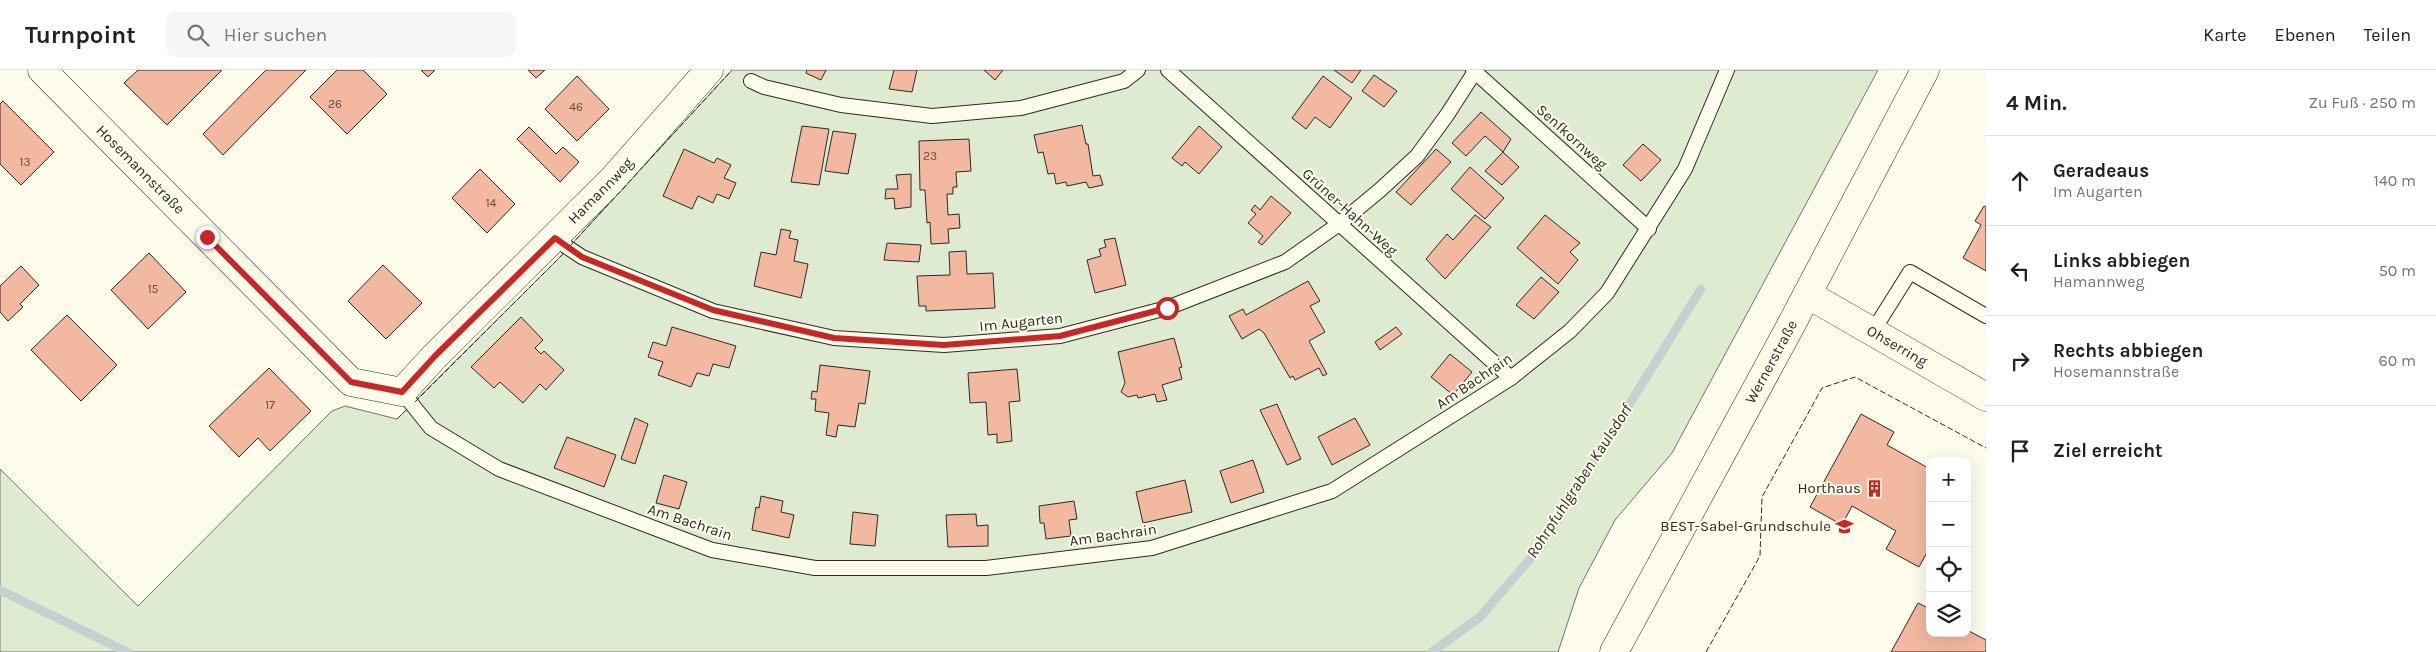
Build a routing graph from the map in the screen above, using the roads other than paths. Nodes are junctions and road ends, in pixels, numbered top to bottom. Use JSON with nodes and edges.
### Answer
{"nodes":[{"id":1,"x":42,"y":70,"type":"edge"},
{"id":2,"x":710,"y":70,"type":"edge"},
{"id":3,"x":1138,"y":70,"type":"edge"},
{"id":4,"x":1168,"y":70,"type":"edge"},
{"id":5,"x":1727,"y":70,"type":"edge"},
{"id":6,"x":1925,"y":70,"type":"edge"},
{"id":7,"x":1475,"y":71,"type":"edge"},
{"id":8,"x":751,"y":80,"type":"dead end"},
{"id":9,"x":1339,"y":224,"type":"junction"},
{"id":10,"x":1649,"y":229,"type":"junction"},
{"id":11,"x":555,"y":238,"type":"junction"},
{"id":12,"x":1807,"y":294,"type":"junction"},
{"id":13,"x":1986,"y":316,"type":"edge"},
{"id":14,"x":1873,"y":331,"type":"junction"},
{"id":15,"x":1511,"y":378,"type":"junction"},
{"id":16,"x":402,"y":392,"type":"junction"},
{"id":17,"x":1986,"y":397,"type":"edge"},
{"id":18,"x":1614,"y":652,"type":"edge"}],
"edges":[{"from":1,"to":16,"type":"street","name":"Hosemannstraße"},
{"from":2,"to":11,"type":"street","name":"Hamannweg"},
{"from":3,"to":8,"type":"lane"},
{"from":4,"to":9,"type":"lane","name":"Grüner-Hahn-Weg"},
{"from":5,"to":10,"type":"lane","name":"Am Bachrain"},
{"from":6,"to":12,"type":"street","name":"Wernerstraße"},
{"from":7,"to":9,"type":"lane","name":"Im Augarten"},
{"from":7,"to":10,"type":"lane","name":"Senfkornweg"},
{"from":9,"to":11,"type":"lane","name":"Im Augarten"},
{"from":9,"to":15,"type":"lane","name":"Grüner-Hahn-Weg"},
{"from":10,"to":15,"type":"lane","name":"Am Bachrain"},
{"from":11,"to":16,"type":"street","name":"Hamannweg"},
{"from":12,"to":14,"type":"street","name":"Ohserring"},
{"from":12,"to":18,"type":"street","name":"Wernerstraße"},
{"from":13,"to":14,"type":"lane"},
{"from":14,"to":17,"type":"street","name":"Ohserring"},
{"from":15,"to":16,"type":"lane","name":"Am Bachrain"}]}
